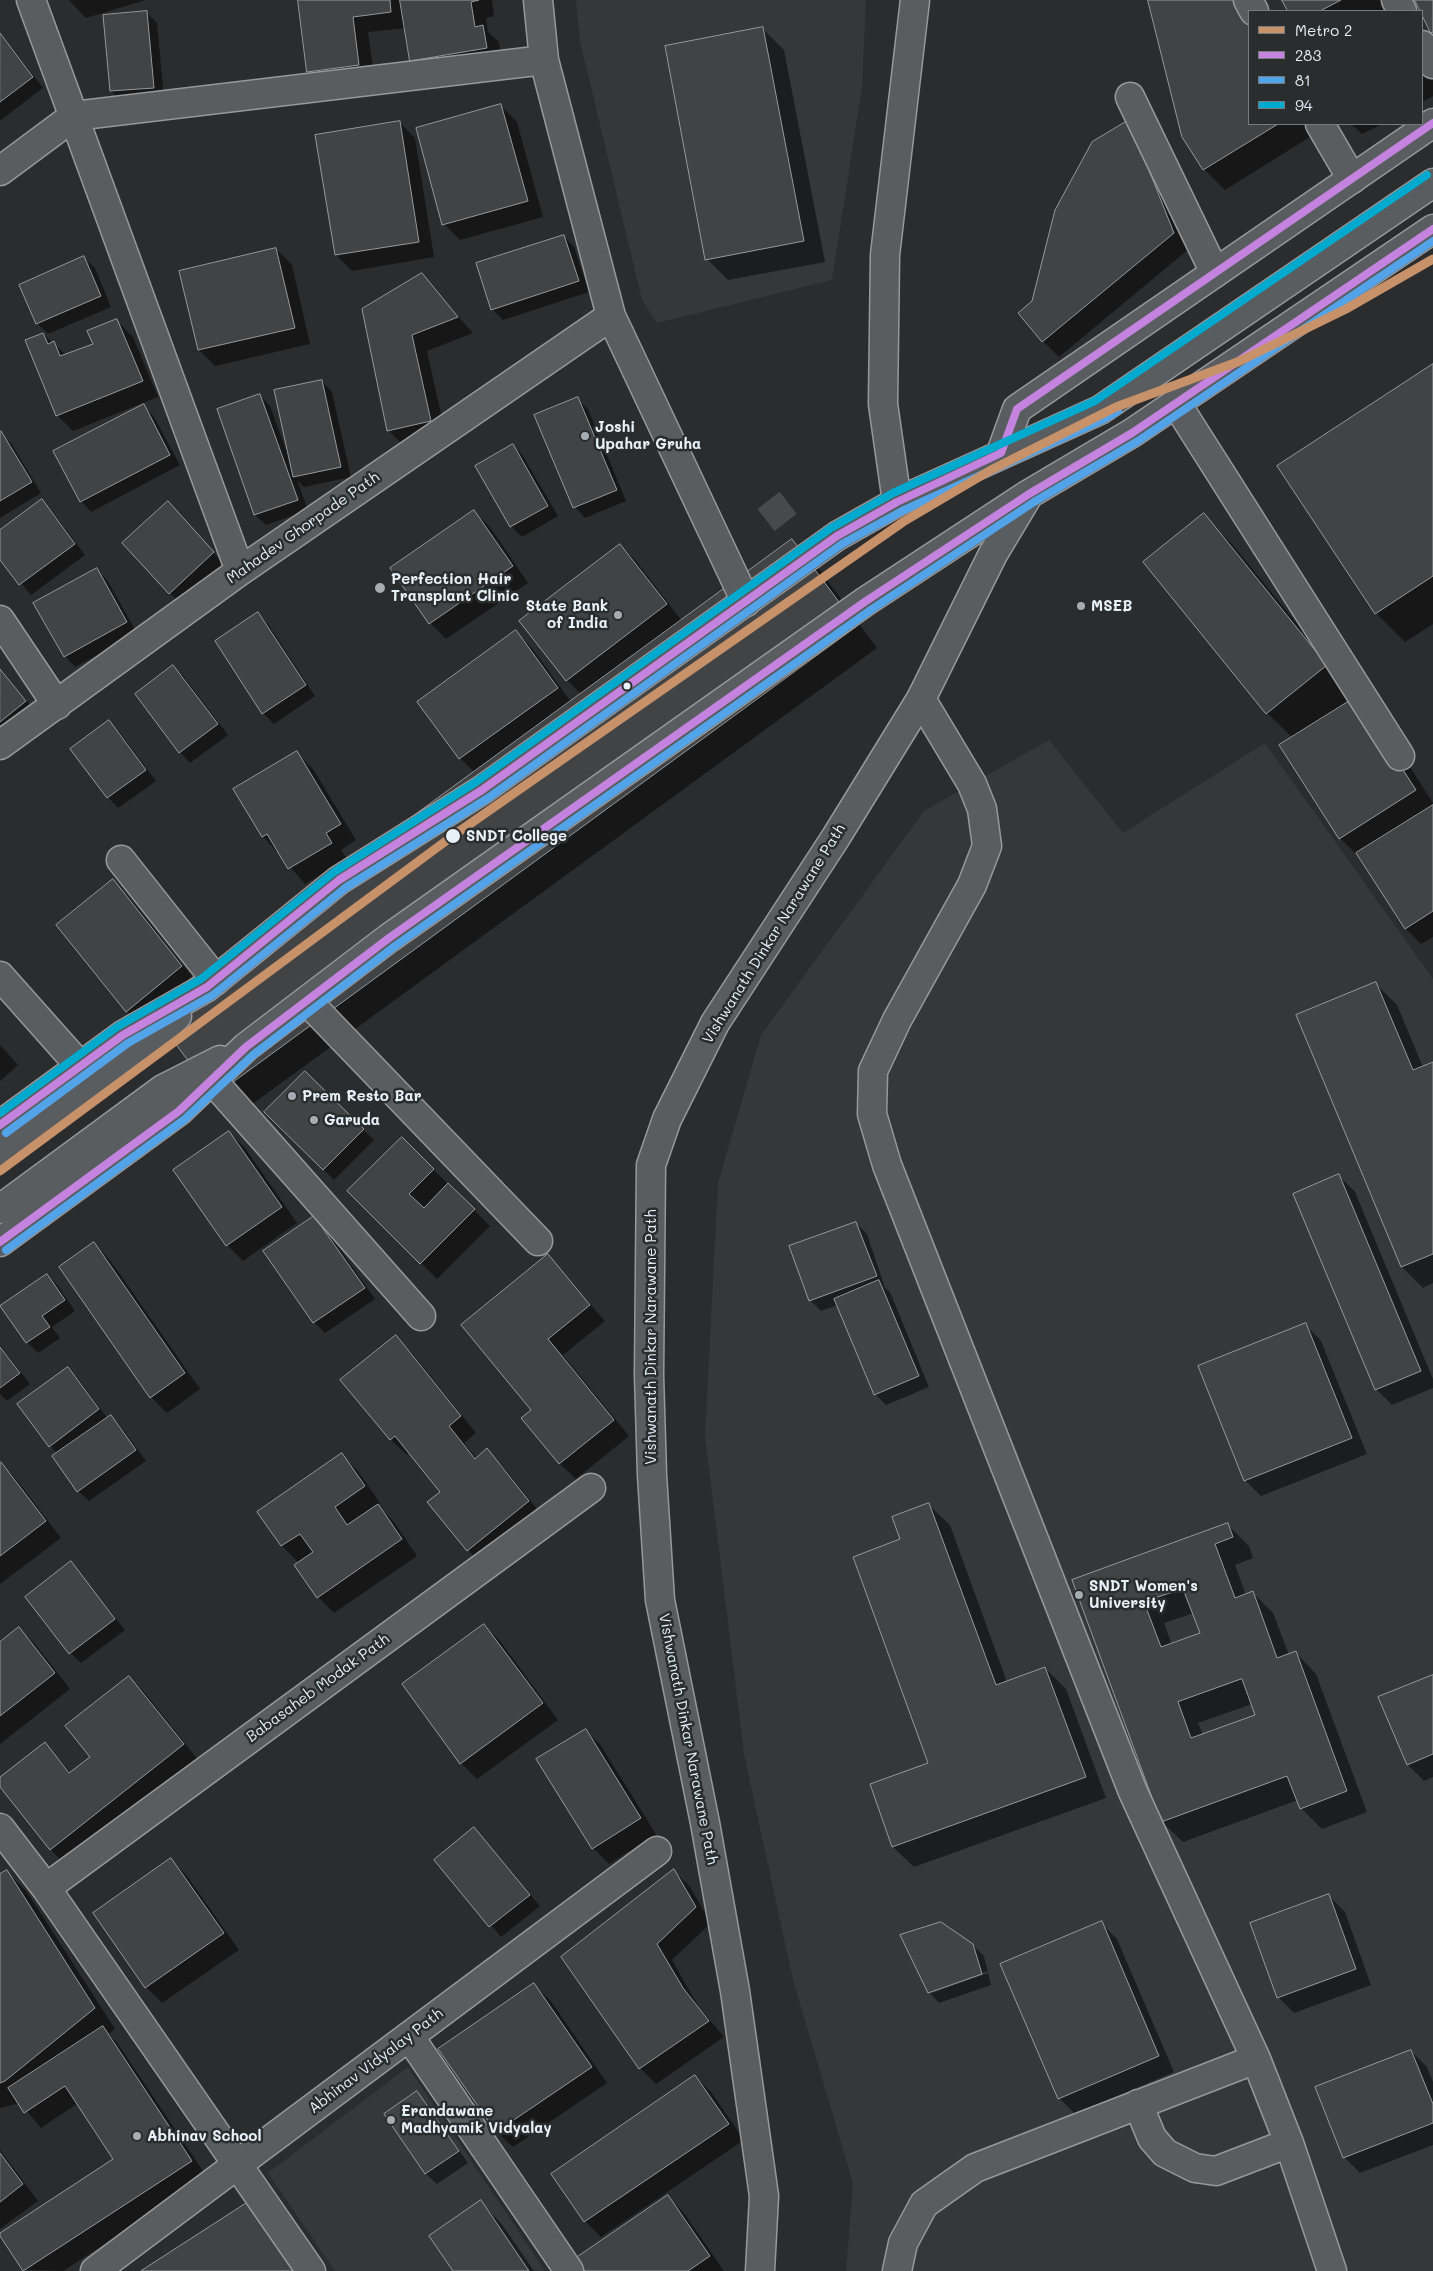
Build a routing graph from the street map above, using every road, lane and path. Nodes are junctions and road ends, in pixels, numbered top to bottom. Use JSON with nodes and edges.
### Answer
{"nodes":[{"id":1,"x":30,"y":0,"type":"edge"},
{"id":2,"x":538,"y":0,"type":"edge"},
{"id":3,"x":915,"y":0,"type":"edge"},
{"id":4,"x":1423,"y":47,"type":"edge"},
{"id":5,"x":544,"y":60,"type":"junction"},
{"id":6,"x":1433,"y":64,"type":"edge"},
{"id":7,"x":1130,"y":97,"type":"dead end"},
{"id":8,"x":74,"y":116,"type":"junction"},
{"id":9,"x":1433,"y":124,"type":"edge"},
{"id":10,"x":1321,"y":125,"type":"edge"},
{"id":11,"x":0,"y":171,"type":"edge"},
{"id":12,"x":1352,"y":179,"type":"junction"},
{"id":13,"x":1433,"y":183,"type":"edge"},
{"id":14,"x":1433,"y":228,"type":"edge"},
{"id":15,"x":1215,"y":273,"type":"junction"},
{"id":16,"x":611,"y":316,"type":"junction"},
{"id":17,"x":1176,"y":403,"type":"junction"},
{"id":18,"x":1000,"y":454,"type":"junction"},
{"id":19,"x":1029,"y":494,"type":"junction"},
{"id":20,"x":896,"y":502,"type":"junction"},
{"id":21,"x":240,"y":571,"type":"junction"},
{"id":22,"x":746,"y":602,"type":"junction"},
{"id":23,"x":0,"y":620,"type":"edge"},
{"id":24,"x":921,"y":700,"type":"junction"},
{"id":25,"x":57,"y":705,"type":"junction"},
{"id":26,"x":0,"y":745,"type":"edge"},
{"id":27,"x":1400,"y":756,"type":"dead end"},
{"id":28,"x":121,"y":860,"type":"dead end"},
{"id":29,"x":0,"y":976,"type":"edge"},
{"id":30,"x":212,"y":984,"type":"junction"},
{"id":31,"x":307,"y":1000,"type":"junction"},
{"id":32,"x":246,"y":1047,"type":"junction"},
{"id":33,"x":80,"y":1066,"type":"junction"},
{"id":34,"x":212,"y":1080,"type":"junction"},
{"id":35,"x":0,"y":1125,"type":"edge"},
{"id":36,"x":0,"y":1155,"type":"edge"},
{"id":37,"x":0,"y":1209,"type":"edge"},
{"id":38,"x":538,"y":1241,"type":"dead end"},
{"id":39,"x":0,"y":1242,"type":"edge"},
{"id":40,"x":421,"y":1316,"type":"dead end"},
{"id":41,"x":590,"y":1488,"type":"dead end"},
{"id":42,"x":0,"y":1828,"type":"edge"},
{"id":43,"x":656,"y":1851,"type":"dead end"},
{"id":44,"x":46,"y":1888,"type":"junction"},
{"id":45,"x":410,"y":2036,"type":"junction"},
{"id":46,"x":1256,"y":2059,"type":"junction"},
{"id":47,"x":1138,"y":2104,"type":"junction"},
{"id":48,"x":1289,"y":2143,"type":"junction"},
{"id":49,"x":238,"y":2164,"type":"junction"},
{"id":50,"x":95,"y":2271,"type":"edge"},
{"id":51,"x":311,"y":2271,"type":"edge"},
{"id":52,"x":569,"y":2271,"type":"edge"},
{"id":53,"x":760,"y":2271,"type":"edge"},
{"id":54,"x":897,"y":2271,"type":"edge"},
{"id":55,"x":1332,"y":2271,"type":"edge"}],
"edges":[{"from":1,"to":8,"type":"main road"},
{"from":2,"to":5,"type":"main road"},
{"from":3,"to":20,"type":"main road"},
{"from":4,"to":6,"type":"main road"},
{"from":5,"to":8,"type":"main road"},
{"from":5,"to":16,"type":"main road"},
{"from":7,"to":15,"type":"main road"},
{"from":8,"to":11,"type":"main road"},
{"from":8,"to":21,"type":"main road"},
{"from":9,"to":12,"type":"main road"},
{"from":10,"to":12,"type":"main road"},
{"from":12,"to":15,"type":"main road"},
{"from":13,"to":18,"type":"main road"},
{"from":14,"to":17,"type":"main road"},
{"from":15,"to":18,"type":"main road"},
{"from":16,"to":21,"type":"main road","name":"Mahadev Ghorpade Path"},
{"from":16,"to":22,"type":"main road"},
{"from":17,"to":19,"type":"main road"},
{"from":17,"to":27,"type":"main road"},
{"from":18,"to":20,"type":"main road"},
{"from":19,"to":24,"type":"main road","name":"Vishwanath Dinkar Narawane Path"},
{"from":19,"to":31,"type":"main road"},
{"from":20,"to":22,"type":"main road"},
{"from":21,"to":25,"type":"main road","name":"Mahadev Ghorpade Path"},
{"from":22,"to":30,"type":"main road"},
{"from":23,"to":25,"type":"main road"},
{"from":24,"to":46,"type":"main road"},
{"from":24,"to":53,"type":"main road","name":"Vishwanath Dinkar Narawane Path"},
{"from":25,"to":26,"type":"main road","name":"Mahadev Ghorpade Path"},
{"from":28,"to":30,"type":"main road"},
{"from":29,"to":33,"type":"main road"},
{"from":30,"to":33,"type":"main road"},
{"from":30,"to":36,"type":"main road"},
{"from":31,"to":32,"type":"main road"},
{"from":31,"to":38,"type":"main road"},
{"from":32,"to":34,"type":"main road"},
{"from":32,"to":37,"type":"main road"},
{"from":33,"to":35,"type":"main road"},
{"from":34,"to":39,"type":"main road"},
{"from":34,"to":40,"type":"main road"},
{"from":41,"to":44,"type":"main road","name":"Babasaheb Modak Path"},
{"from":42,"to":44,"type":"main road"},
{"from":43,"to":45,"type":"main road","name":"Abhinav Vidyalay Path"},
{"from":44,"to":49,"type":"main road"},
{"from":45,"to":49,"type":"main road","name":"Abhinav Vidyalay Path"},
{"from":45,"to":52,"type":"main road"},
{"from":46,"to":47,"type":"main road"},
{"from":46,"to":48,"type":"main road"},
{"from":47,"to":48,"type":"main road"},
{"from":47,"to":54,"type":"main road"},
{"from":48,"to":55,"type":"main road"},
{"from":49,"to":50,"type":"main road","name":"Abhinav Vidyalay Path"},
{"from":49,"to":51,"type":"main road"}]}
